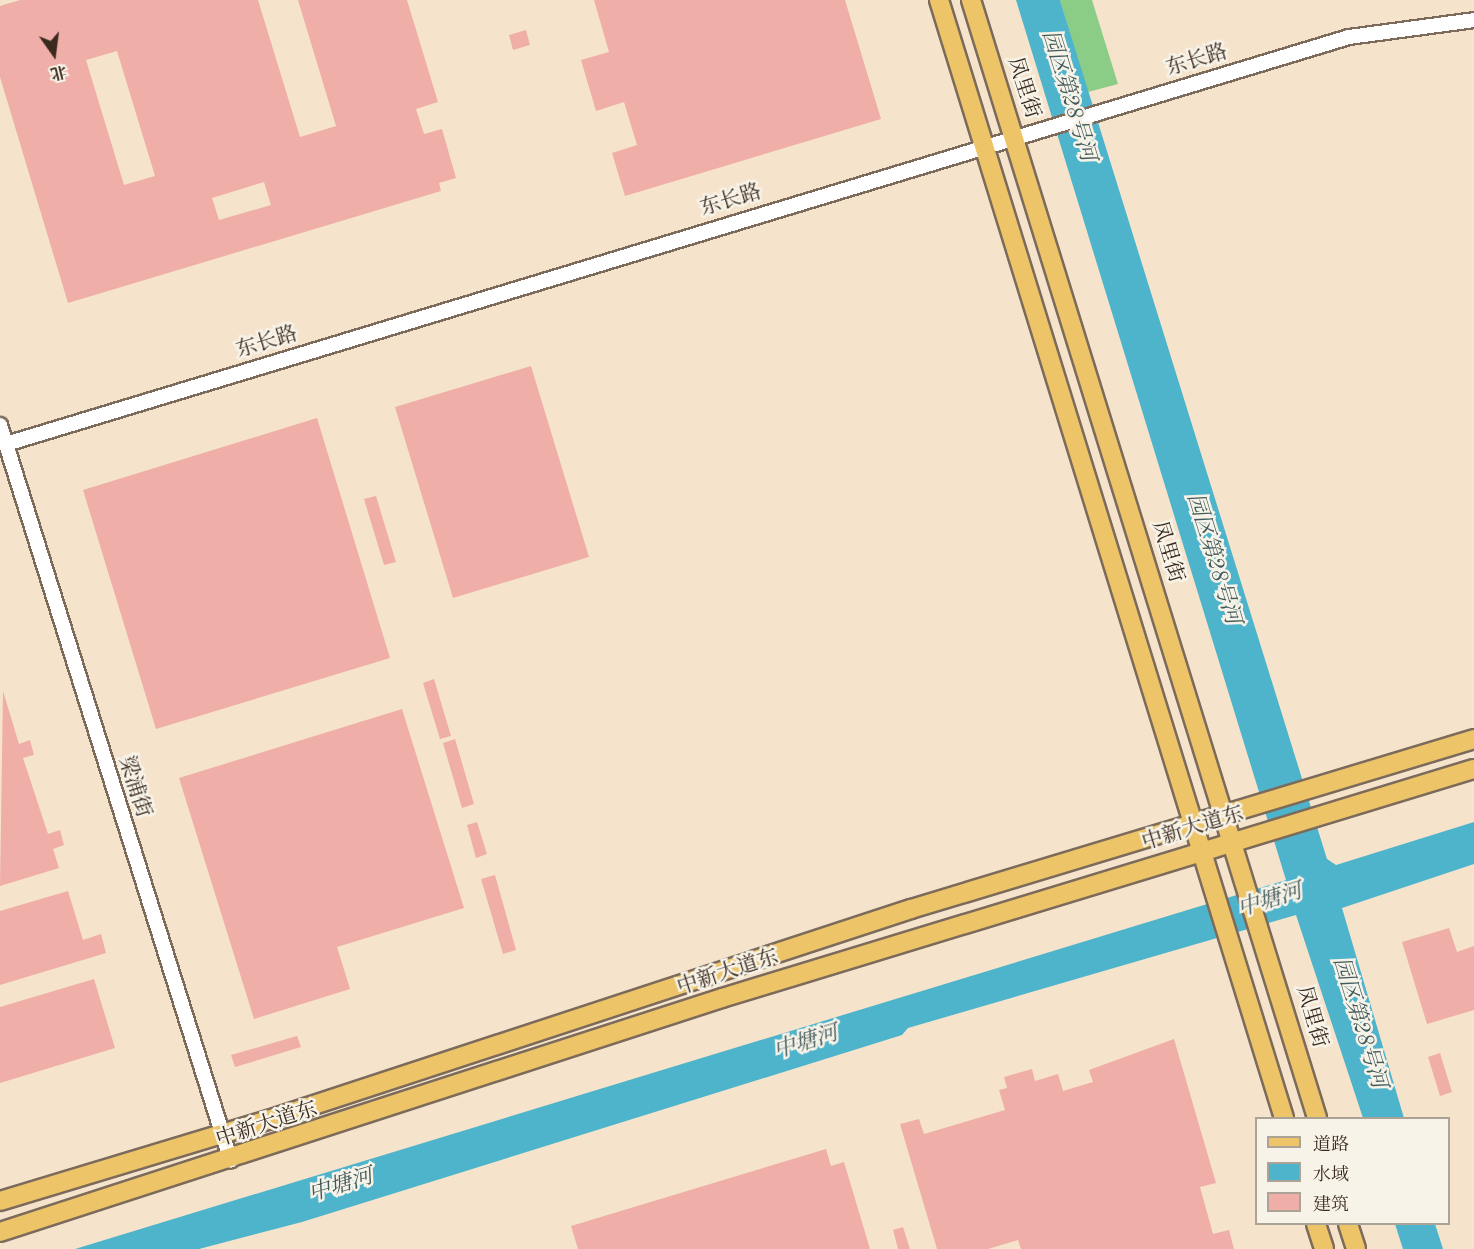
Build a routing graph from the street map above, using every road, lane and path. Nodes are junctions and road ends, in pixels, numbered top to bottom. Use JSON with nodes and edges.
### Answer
{"nodes":[{"id":1,"x":939,"y":0,"type":"edge"},
{"id":2,"x":971,"y":0,"type":"edge"},
{"id":3,"x":1474,"y":20,"type":"edge"},
{"id":4,"x":1014,"y":136,"type":"junction"},
{"id":5,"x":984,"y":146,"type":"junction"},
{"id":6,"x":0,"y":425,"type":"edge"},
{"id":7,"x":6,"y":444,"type":"junction"},
{"id":8,"x":1474,"y":739,"type":"edge"},
{"id":9,"x":1474,"y":769,"type":"edge"},
{"id":10,"x":1224,"y":811,"type":"junction"},
{"id":11,"x":1193,"y":820,"type":"junction"},
{"id":12,"x":1233,"y":838,"type":"junction"},
{"id":13,"x":1201,"y":850,"type":"junction"},
{"id":14,"x":1283,"y":1117,"type":"edge"},
{"id":15,"x":1316,"y":1117,"type":"edge"},
{"id":16,"x":222,"y":1133,"type":"junction"},
{"id":17,"x":231,"y":1161,"type":"junction"},
{"id":18,"x":0,"y":1201,"type":"edge"},
{"id":19,"x":1316,"y":1225,"type":"edge"},
{"id":20,"x":1348,"y":1225,"type":"edge"},
{"id":21,"x":0,"y":1232,"type":"edge"},
{"id":22,"x":1324,"y":1249,"type":"edge"},
{"id":23,"x":1356,"y":1249,"type":"edge"}],
"edges":[{"from":1,"to":5,"type":"main road"},
{"from":2,"to":4,"type":"main road","name":"凤里街"},
{"from":3,"to":4,"type":"street","name":"东长路"},
{"from":4,"to":5,"type":"street","name":"东长路"},
{"from":4,"to":10,"type":"main road","name":"凤里街"},
{"from":5,"to":7,"type":"street","name":"东长路"},
{"from":5,"to":11,"type":"main road"},
{"from":6,"to":7,"type":"street","name":"梁浦街"},
{"from":7,"to":16,"type":"street","name":"梁浦街"},
{"from":8,"to":10,"type":"main road","name":"中新大道东"},
{"from":9,"to":12,"type":"main road","name":"中新大道东"},
{"from":10,"to":11,"type":"main road","name":"中新大道东"},
{"from":10,"to":12,"type":"main road","name":"凤里街"},
{"from":11,"to":13,"type":"main road"},
{"from":11,"to":16,"type":"main road","name":"中新大道东"},
{"from":12,"to":13,"type":"main road","name":"中新大道东"},
{"from":12,"to":15,"type":"main road","name":"凤里街"},
{"from":13,"to":14,"type":"main road"},
{"from":13,"to":17,"type":"main road","name":"中新大道东"},
{"from":16,"to":17,"type":"street","name":"梁浦街"},
{"from":16,"to":18,"type":"main road","name":"中新大道东"},
{"from":17,"to":21,"type":"main road","name":"中新大道东"},
{"from":19,"to":22,"type":"main road"},
{"from":20,"to":23,"type":"main road"}]}
